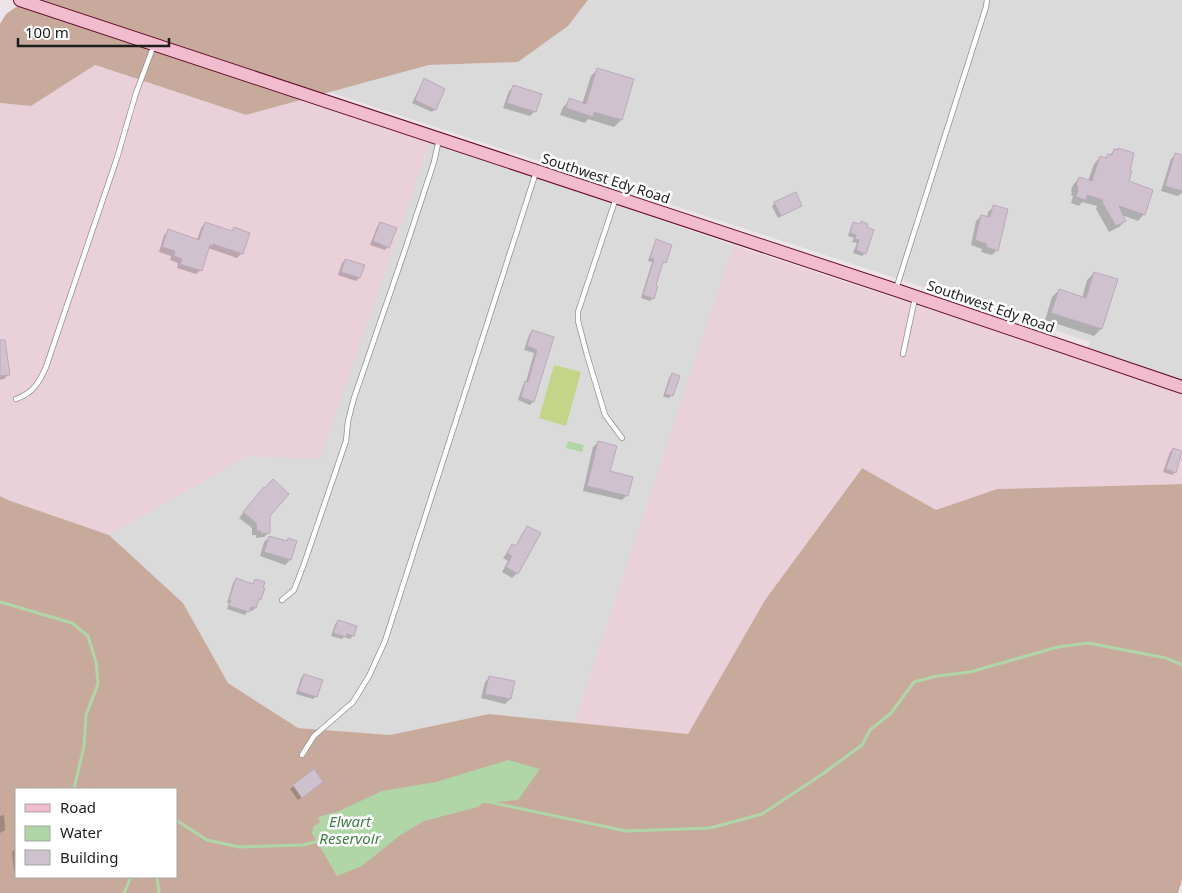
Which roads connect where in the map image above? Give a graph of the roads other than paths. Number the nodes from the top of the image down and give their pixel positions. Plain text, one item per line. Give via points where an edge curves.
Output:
1 (20, 0) edge
2 (987, 0) edge
3 (154, 44) junction
4 (440, 138) junction
5 (536, 170) junction
6 (616, 197) junction
7 (896, 290) junction
8 (916, 296) junction
9 (903, 354) dead end
10 (1182, 387) edge
11 (16, 399) dead end
12 (622, 438) dead end
13 (282, 600) dead end
14 (302, 755) dead end

1 - 3 street, Southwest Edy Road
2 - 7 lane
3 - 4 street, Southwest Edy Road
3 - 11 lane via 46,367 39,384
4 - 5 street, Southwest Edy Road
4 - 13 lane via 354,398 346,441 294,590
5 - 6 street, Southwest Edy Road
5 - 14 lane via 385,640 353,702 314,736
6 - 7 street, Southwest Edy Road
6 - 12 lane via 578,312 578,321 605,415
7 - 8 street, Southwest Edy Road
8 - 9 lane
8 - 10 street, Southwest Edy Road

